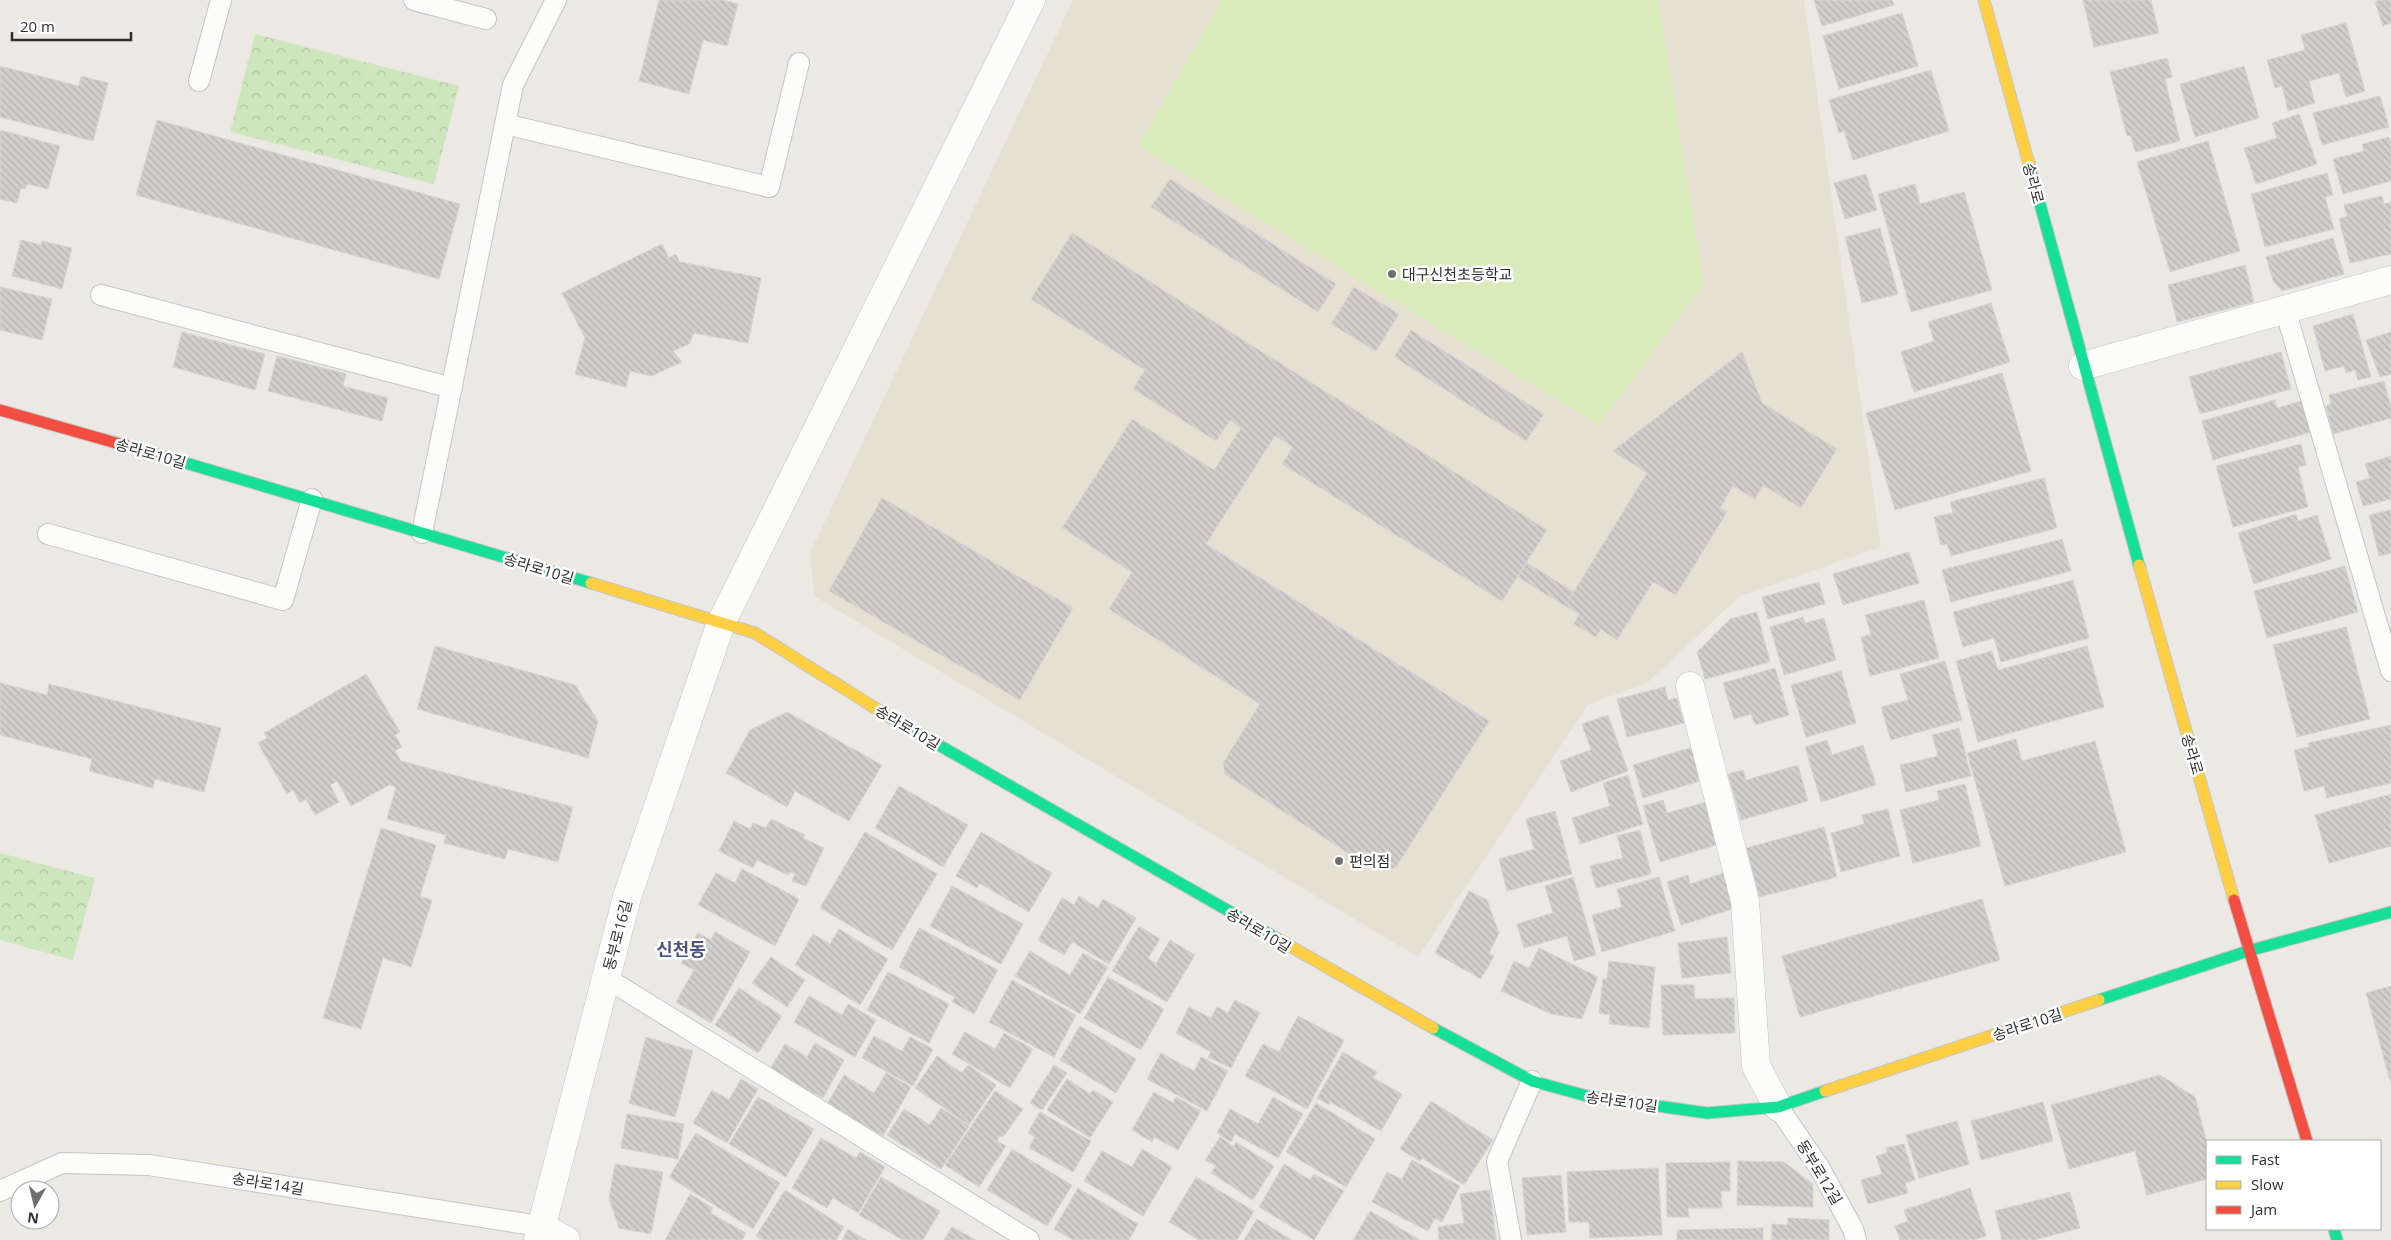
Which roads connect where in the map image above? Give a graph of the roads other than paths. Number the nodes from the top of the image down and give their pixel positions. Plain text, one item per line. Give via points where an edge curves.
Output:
1 (221, 0) edge
2 (414, 0) edge
3 (556, 0) edge
4 (1032, 0) edge
5 (1984, 0) edge
6 (486, 19) dead end
7 (799, 63) dead end
8 (199, 81) dead end
9 (505, 124) junction
10 (2391, 280) edge
11 (101, 295) dead end
12 (2285, 310) junction
13 (2083, 366) junction
14 (452, 388) junction
15 (0, 410) edge
16 (312, 499) junction
17 (48, 534) dead end
18 (422, 534) junction
19 (722, 623) junction
20 (2391, 671) edge
21 (1690, 686) dead end
22 (2391, 912) edge
23 (2248, 951) junction
24 (606, 978) junction
25 (1532, 1081) junction
26 (1778, 1107) junction
27 (2307, 1140) edge
28 (0, 1191) edge
29 (539, 1233) edge
30 (566, 1240) edge
31 (1029, 1240) edge
32 (1511, 1240) edge
33 (1856, 1240) edge

1 - 8 lane
2 - 6 lane
3 - 9 lane via 513,85
4 - 19 street, 동부로16길
5 - 13 street, 송라로
7 - 9 lane via 769,187
9 - 14 lane
10 - 12 street
11 - 14 lane
12 - 13 street
12 - 20 lane
13 - 23 street, 송라로
14 - 18 lane
15 - 16 street, 송라로10길
16 - 17 lane via 283,600
16 - 18 street, 송라로10길
18 - 19 street, 송라로10길
19 - 24 street, 동부로16길 via 627,897
19 - 25 street, 송라로10길 via 755,633 918,734 1304,956
21 - 26 street via 1745,901 1756,1066
22 - 23 street, 송라로10길
23 - 26 street, 송라로10길
23 - 27 street, 송라로
24 - 29 street, 동부로16길
24 - 31 lane
25 - 26 street, 송라로10길 via 1587,1096 1707,1113
25 - 32 lane via 1497,1161
26 - 33 lane, 동부로12길 via 1819,1167
28 - 29 lane, 송라로14길 via 62,1163 149,1165
29 - 30 street

